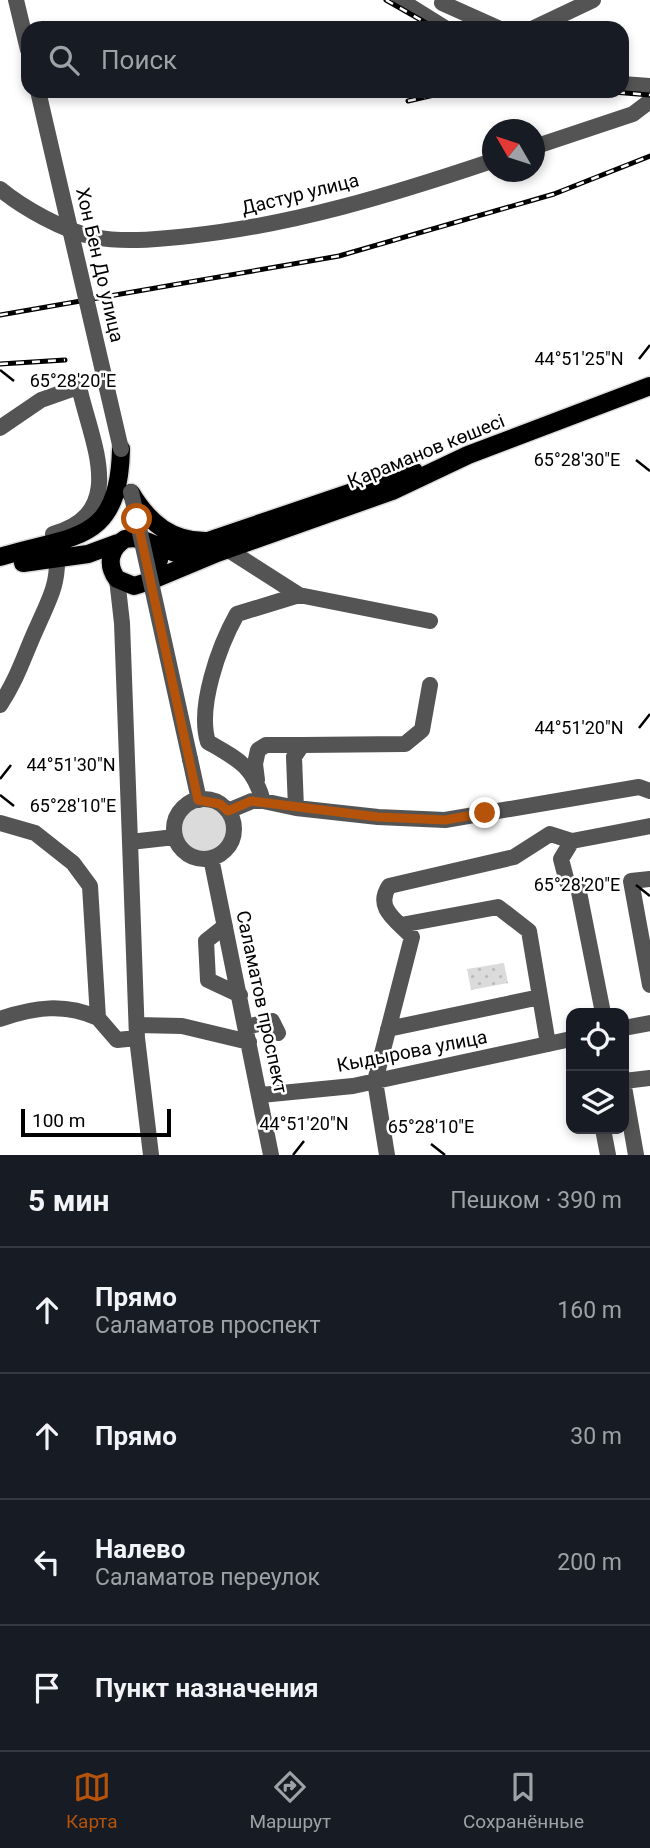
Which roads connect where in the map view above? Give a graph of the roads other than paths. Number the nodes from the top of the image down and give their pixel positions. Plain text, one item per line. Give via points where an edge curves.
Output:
1 (16, 0) edge
2 (400, 0) edge
3 (593, 0) edge
4 (442, 4) dead end
5 (21, 21) edge
6 (433, 21) edge
7 (482, 21) edge
8 (549, 21) edge
9 (629, 84) edge
10 (650, 86) edge
11 (40, 98) edge
12 (650, 101) edge
13 (545, 143) edge
14 (482, 164) edge
15 (0, 188) edge
16 (650, 386) edge
17 (0, 428) edge
18 (121, 449) junction
19 (468, 455) junction
20 (131, 492) junction
21 (118, 543) junction
22 (154, 546) junction
23 (0, 549) edge
24 (222, 551) junction
25 (0, 557) edge
26 (63, 557) junction
27 (0, 569) edge
28 (115, 576) junction
29 (146, 583) junction
30 (299, 595) junction
31 (430, 621) dead end
32 (122, 623) junction
33 (430, 685) dead end
34 (0, 705) edge
35 (302, 745) junction
36 (257, 780) junction
37 (650, 791) edge
38 (198, 800) junction
39 (264, 802) junction
40 (296, 808) junction
41 (228, 811) junction
42 (0, 823) edge
43 (650, 826) edge
44 (176, 837) junction
45 (572, 841) junction
46 (130, 842) junction
47 (211, 858) junction
48 (650, 879) edge
49 (401, 925) junction
50 (225, 926) junction
51 (650, 985) edge
52 (240, 995) junction
53 (540, 997) junction
54 (602, 1008) edge
55 (98, 1018) junction
56 (0, 1019) edge
57 (650, 1023) edge
58 (629, 1027) edge
59 (388, 1029) junction
60 (137, 1032) junction
61 (278, 1033) dead end
62 (248, 1034) junction
63 (566, 1040) edge
64 (548, 1044) junction
65 (650, 1078) edge
66 (629, 1081) edge
67 (375, 1082) junction
68 (261, 1095) junction
69 (629, 1115) edge
70 (604, 1134) edge
71 (151, 1155) edge
72 (271, 1155) edge
73 (387, 1155) edge
74 (608, 1155) edge
75 (636, 1155) edge

1 - 5 street
2 - 6 street
3 - 8 street
4 - 7 street
9 - 10 street
11 - 18 street, Хон Бен До улица, bridge
12 - 13 street via 633,114
14 - 15 street, Дастур улица via 254,229 133,240 92,237 33,212
16 - 19 main road, Қараманов көшесі
17 - 23 street via 41,400 75,388 80,391 101,481 90,514 71,529
18 - 20 street, Хон Бен До улица
18 - 25 main road via 118,488 97,524 68,541
19 - 20 main road via 208,541 178,538 152,521
19 - 24 main road, Қараманов көшесі via 393,491
20 - 38 street, bridge
21 - 22 main road via 133,537
21 - 26 main road
21 - 28 main road via 110,563
22 - 24 main road via 174,555
22 - 29 main road via 159,560
24 - 29 main road
24 - 30 street
26 - 27 main road
26 - 28 main road via 87,561
26 - 34 street via 56,588 20,675
28 - 29 main road via 124,584
28 - 32 street
29 - 32 street via 126,607
30 - 31 street
30 - 36 street via 237,614 225,636 207,698 204,729 208,742 246,765
32 - 46 street
33 - 35 street via 422,730 405,744
35 - 36 street via 266,745 258,750
35 - 40 street via 294,757
36 - 39 street
37 - 40 street via 639,787 445,820
38 - 41 street via 220,804
38 - 44 street via 179,814
39 - 40 street
39 - 41 street via 251,801
41 - 47 street via 233,822 230,845
42 - 55 street via 35,833 73,863 90,886
43 - 45 street
44 - 46 street
44 - 47 street via 189,855
45 - 49 street via 550,834 514,857 389,886 383,905
45 - 54 street via 561,859 567,883 578,887
46 - 60 street
47 - 50 street, Саламатов проспект
48 - 51 street via 631,881
49 - 53 street via 498,908 529,931
49 - 59 street via 412,937
50 - 52 street, Саламатов проспект
50 - 52 street via 206,942 208,980
52 - 62 street, Саламатов проспект
53 - 59 street
53 - 64 street
55 - 56 street via 77,1009 48,1008
55 - 60 street via 117,1040
57 - 58 street
59 - 67 street
60 - 62 street via 182,1026
60 - 71 street
61 - 62 street via 272,1021
62 - 68 street, Саламатов проспект
63 - 64 street, Кыдырова улица
64 - 67 street, Кыдырова улица
65 - 66 street
67 - 68 street, Кыдырова улица
67 - 73 street
68 - 72 street, Саламатов проспект
69 - 75 street
70 - 74 street

